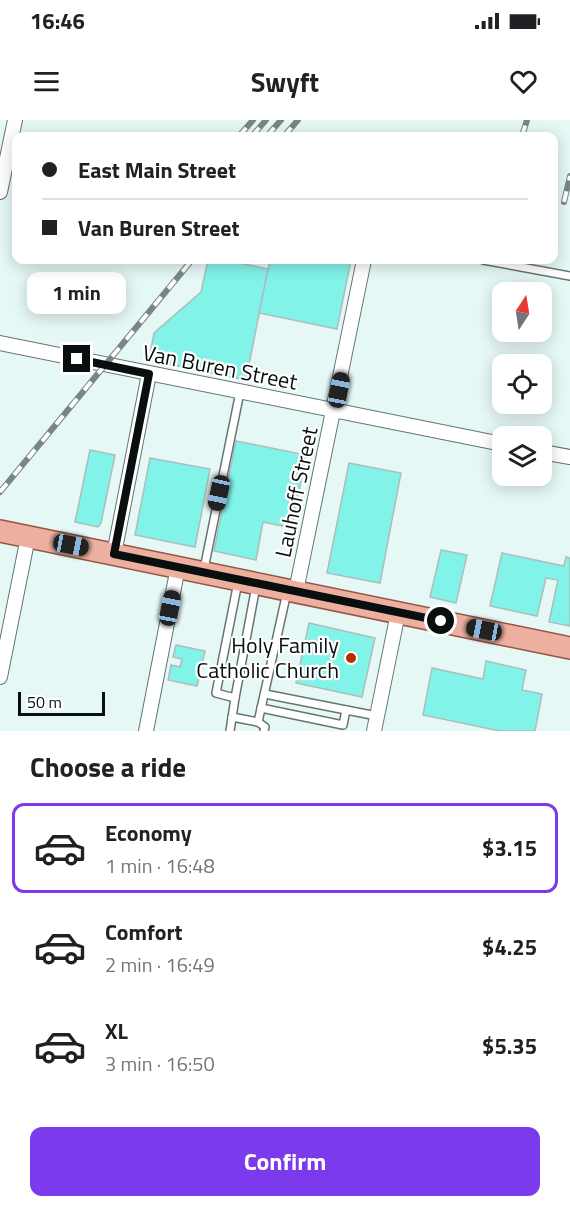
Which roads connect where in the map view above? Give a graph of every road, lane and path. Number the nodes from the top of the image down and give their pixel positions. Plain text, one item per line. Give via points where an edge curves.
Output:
1 (12, 138) edge
2 (8, 161) edge
3 (0, 192) edge
4 (363, 264) edge
5 (505, 264) edge
6 (570, 276) edge
7 (0, 343) edge
8 (149, 374) junction
9 (240, 392) junction
10 (334, 411) junction
11 (492, 442) edge
12 (552, 454) edge
13 (570, 457) edge
14 (0, 531) edge
15 (28, 537) junction
16 (114, 554) junction
17 (178, 567) junction
18 (203, 572) junction
19 (248, 581) junction
20 (292, 591) junction
21 (398, 613) junction
22 (570, 648) edge
23 (0, 677) edge
24 (265, 694) junction
25 (235, 698) junction
26 (261, 708) junction
27 (346, 710) junction
28 (377, 716) junction
29 (232, 717) junction
30 (258, 722) junction
31 (146, 731) edge
32 (230, 731) edge
33 (264, 731) edge
34 (374, 731) edge

1 - 2 street
2 - 3 street
4 - 10 street, Lauhoff Street
5 - 6 lane
7 - 8 street, Van Buren Street
8 - 9 street, Van Buren Street
8 - 16 street
9 - 10 street, Van Buren Street
9 - 18 lane
10 - 11 street, Van Buren Street
10 - 20 street, Lauhoff Street
12 - 13 street
14 - 15 main road
15 - 16 main road
15 - 23 street
16 - 17 main road
17 - 18 main road
17 - 31 street
18 - 19 main road
19 - 20 main road
19 - 25 lane
19 - 25 lane via 216,693
20 - 21 main road
20 - 24 lane
21 - 22 main road
21 - 28 street
24 - 26 lane
24 - 27 lane
25 - 29 lane
26 - 27 lane via 343,725
26 - 30 lane
27 - 28 lane
28 - 34 street
29 - 30 lane
29 - 32 lane
30 - 33 lane via 265,727

